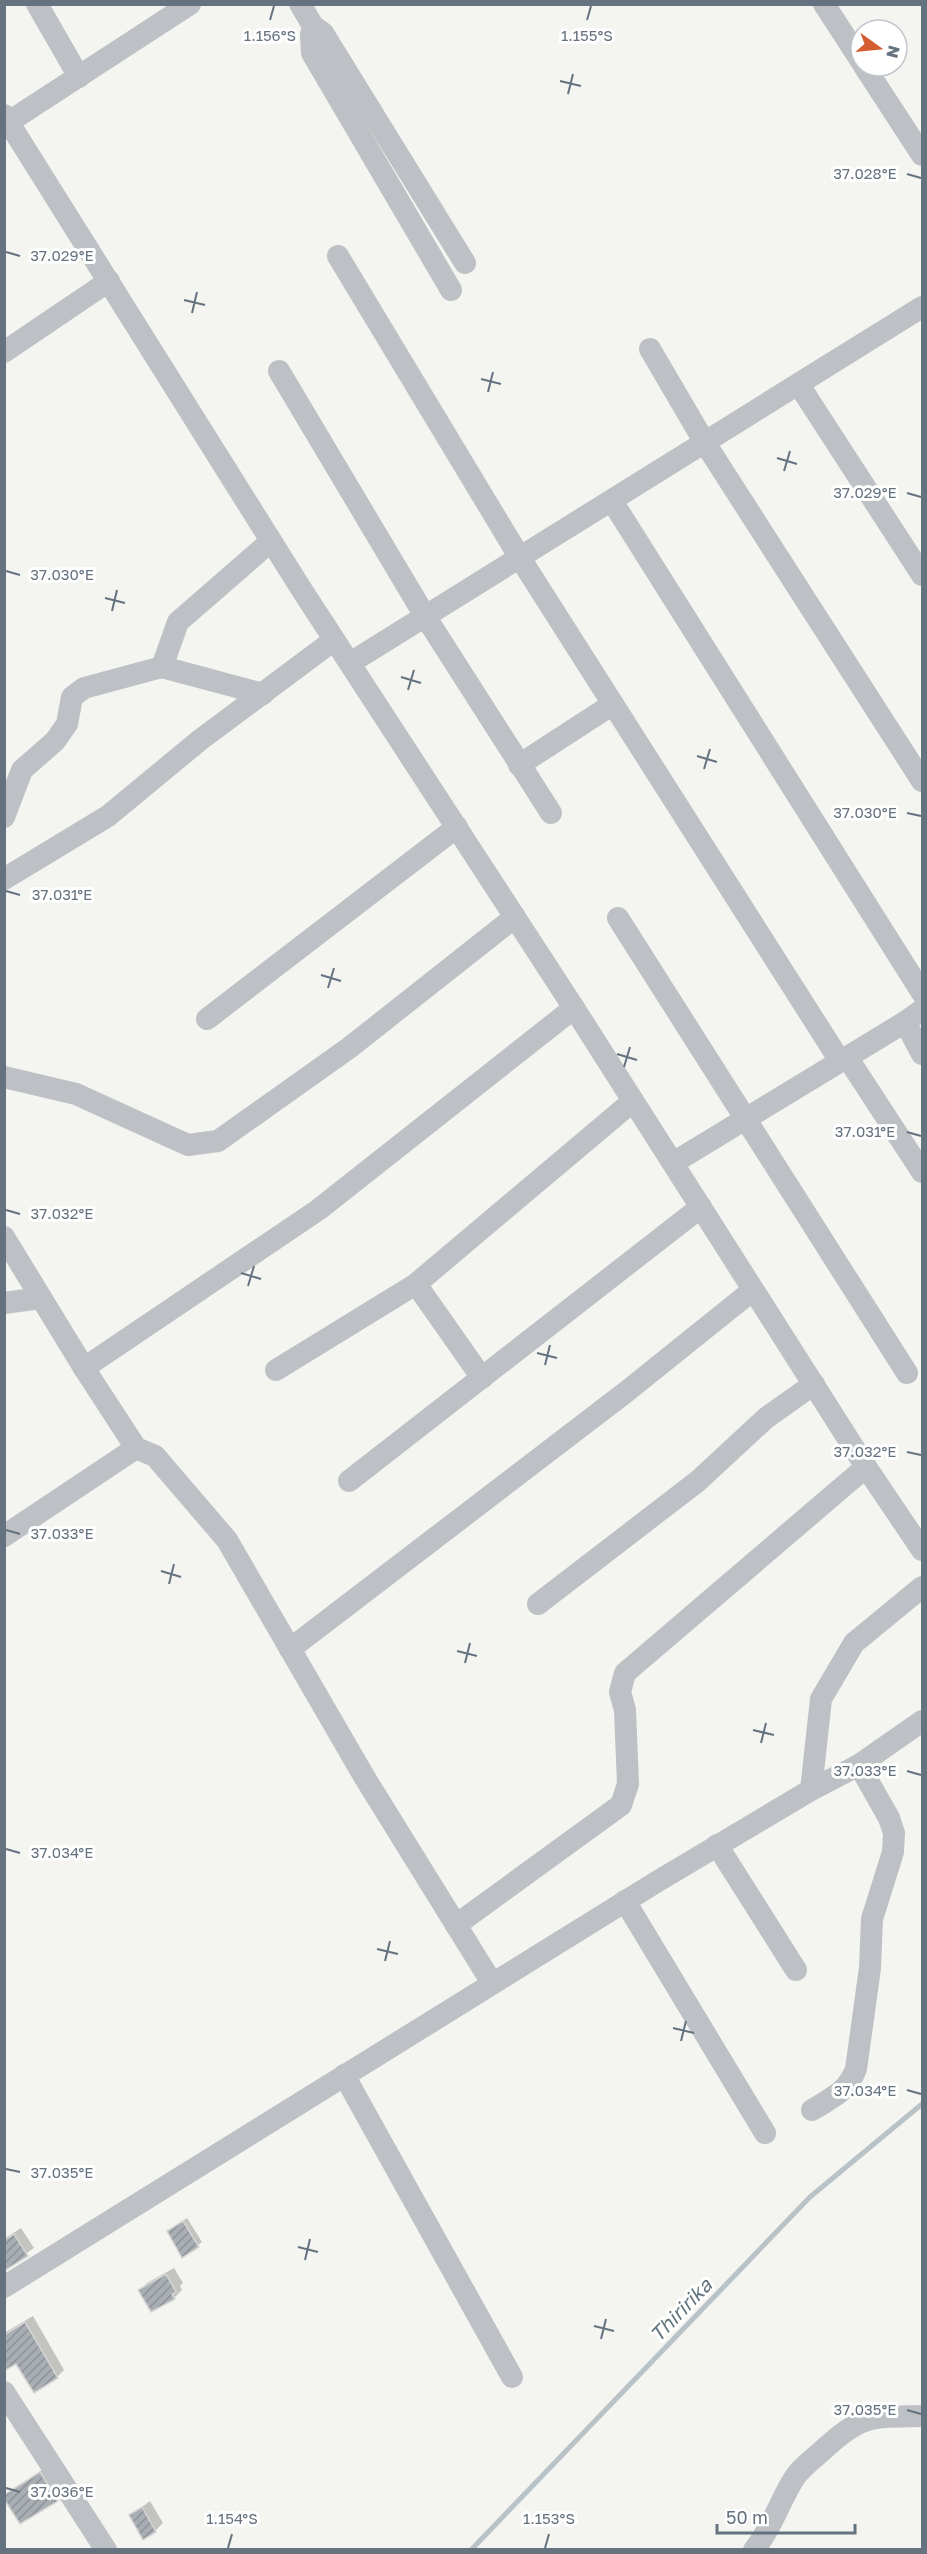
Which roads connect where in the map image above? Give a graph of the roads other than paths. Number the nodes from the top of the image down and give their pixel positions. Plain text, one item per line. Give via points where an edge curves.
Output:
1 (37, 4) edge
2 (300, 4) edge
3 (824, 4) edge
4 (180, 7) edge
5 (313, 26) junction
6 (849, 43) edge
7 (79, 77) junction
8 (872, 78) edge
9 (6, 121) edge
10 (922, 155) edge
11 (338, 256) dead end
12 (465, 263) dead end
13 (109, 281) junction
14 (451, 290) dead end
15 (922, 307) edge
16 (650, 349) dead end
17 (4, 352) edge
18 (279, 371) dead end
19 (799, 385) junction
20 (705, 443) junction
21 (612, 501) junction
22 (272, 542) junction
23 (520, 558) junction
24 (922, 575) edge
25 (425, 616) junction
26 (334, 640) junction
27 (350, 663) junction
28 (162, 667) junction
29 (263, 694) junction
30 (613, 704) junction
31 (519, 765) junction
32 (922, 781) edge
33 (551, 813) dead end
34 (4, 817) edge
35 (457, 827) junction
36 (4, 879) edge
37 (515, 917) junction
38 (618, 918) dead end
39 (922, 993) edge
40 (574, 1008) junction
41 (914, 1016) edge
42 (207, 1019) dead end
43 (922, 1054) edge
44 (844, 1059) junction
45 (4, 1077) edge
46 (633, 1101) junction
47 (747, 1118) junction
48 (673, 1163) junction
49 (922, 1172) edge
50 (701, 1207) junction
51 (4, 1237) edge
52 (416, 1284) junction
53 (753, 1290) junction
54 (41, 1298) junction
55 (4, 1303) edge
56 (84, 1368) junction
57 (276, 1370) dead end
58 (907, 1373) dead end
59 (482, 1378) junction
60 (814, 1384) junction
61 (136, 1448) junction
62 (866, 1467) junction
63 (349, 1481) dead end
64 (4, 1536) edge
65 (922, 1550) edge
66 (922, 1587) edge
67 (538, 1604) dead end
68 (290, 1649) junction
69 (922, 1721) edge
70 (859, 1765) junction
71 (811, 1790) junction
72 (717, 1845) junction
73 (625, 1901) junction
74 (456, 1924) junction
75 (796, 1970) dead end
76 (492, 1983) junction
77 (344, 2075) junction
78 (812, 2110) dead end
79 (765, 2133) dead end
80 (4, 2287) edge
81 (512, 2377) dead end
82 (4, 2392) edge
83 (922, 2416) edge
84 (106, 2550) edge
85 (754, 2550) edge

1 - 7 street
2 - 5 street
3 - 6 street
4 - 7 street
5 - 12 street via 323,33
5 - 14 street via 312,53
7 - 9 street
8 - 10 street
9 - 13 street
11 - 23 street
13 - 17 street
13 - 22 street
15 - 19 street
16 - 20 street
18 - 25 street
19 - 20 street
19 - 24 street
20 - 21 street
20 - 32 street
21 - 23 street
21 - 39 street
22 - 26 street
22 - 28 street via 178,622
23 - 25 street
23 - 30 street
25 - 27 street
25 - 31 street
26 - 27 street
26 - 29 street
27 - 35 street
28 - 29 street
28 - 34 street via 84,688 72,697 67,724 55,741 22,770
29 - 36 street via 108,816
30 - 31 street
30 - 44 street
31 - 33 street
35 - 37 street
35 - 42 street
37 - 40 street
37 - 45 street via 349,1048 218,1141 188,1145 76,1094
38 - 47 street
40 - 46 street
40 - 56 street via 318,1209
41 - 43 street
41 - 44 street
44 - 47 street
44 - 49 street
46 - 48 street
46 - 52 street
47 - 48 street
47 - 58 street
48 - 50 street
50 - 53 street
50 - 59 street
51 - 54 street
52 - 57 street
52 - 59 street
53 - 60 street
53 - 68 street
54 - 55 street
54 - 56 street
56 - 61 street
59 - 63 street
60 - 62 street
60 - 67 street via 766,1418 698,1481
61 - 64 street
61 - 68 street via 155,1456 227,1540
62 - 65 street
62 - 74 street via 625,1673 620,1692 625,1710 628,1784 621,1805
66 - 71 street via 854,1643 821,1699
68 - 74 street
69 - 70 street
70 - 71 street
70 - 78 street via 889,1818 894,1833 893,1852 872,1919 870,1968 856,2069 842,2092
71 - 72 street
72 - 73 street
72 - 75 street
73 - 76 street
73 - 79 street
74 - 76 street
76 - 77 street
77 - 80 street
77 - 81 street
82 - 84 street
83 - 85 street via 879,2417 845,2430 797,2474

